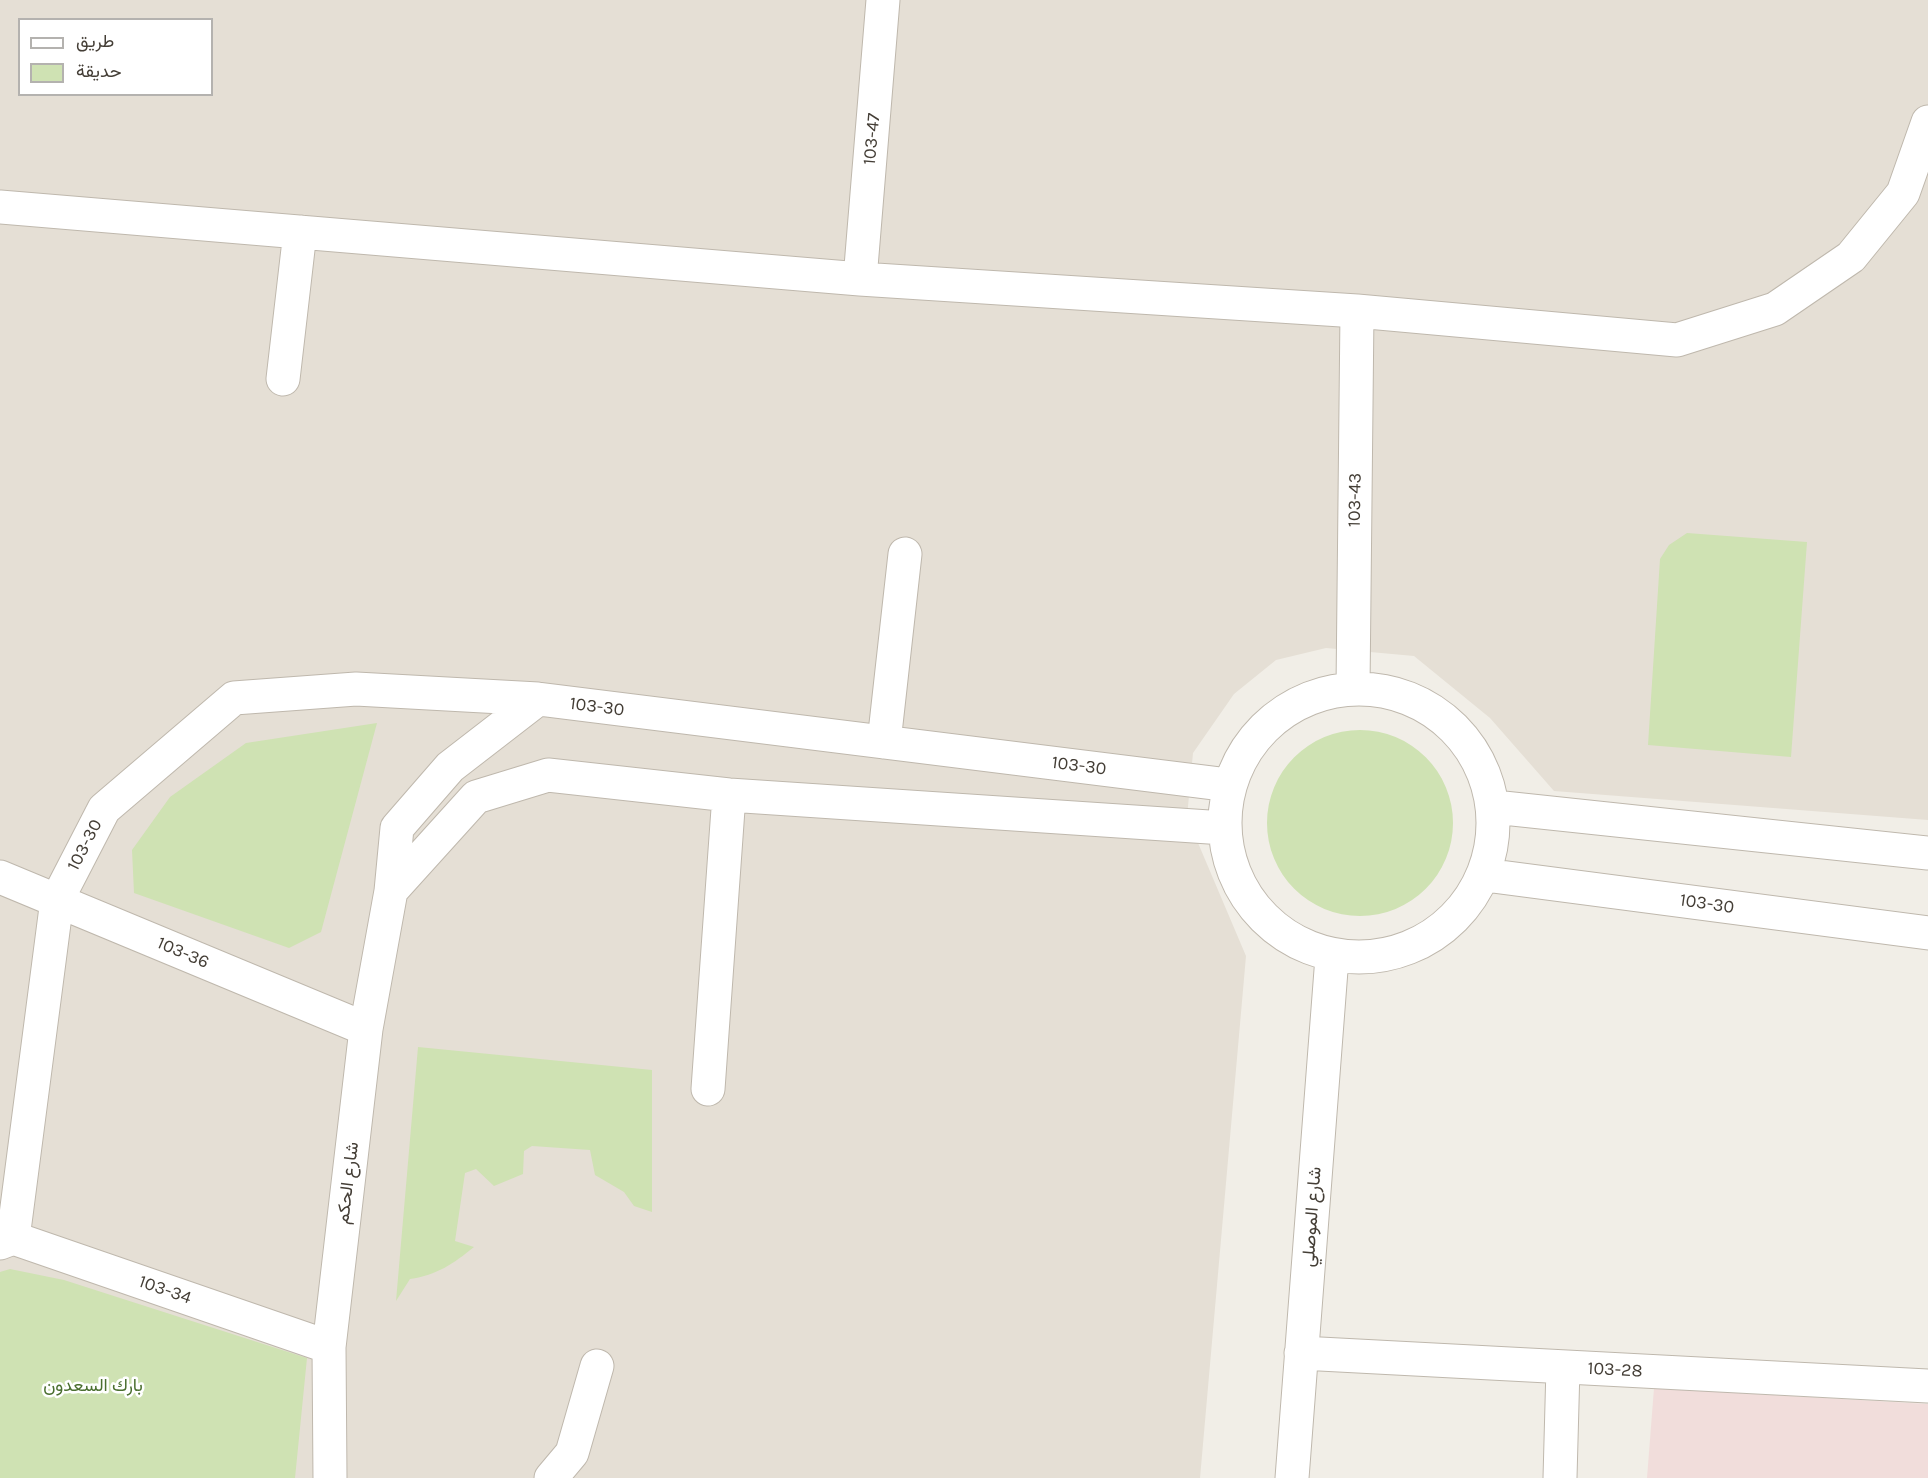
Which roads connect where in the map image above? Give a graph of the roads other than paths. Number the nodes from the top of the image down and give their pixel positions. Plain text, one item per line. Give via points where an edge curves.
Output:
1 (883, 0) edge
2 (1928, 122) edge
3 (0, 207) edge
4 (300, 232) junction
5 (860, 279) junction
6 (1357, 311) junction
7 (283, 379) dead end
8 (905, 554) dead end
9 (1353, 688) junction
10 (538, 699) junction
11 (884, 742) junction
12 (1229, 785) junction
13 (729, 795) junction
14 (1494, 807) junction
15 (1224, 828) junction
16 (1928, 853) edge
17 (1485, 874) junction
18 (0, 877) edge
19 (390, 891) junction
20 (57, 900) junction
21 (1928, 933) edge
22 (1332, 957) junction
23 (366, 1029) junction
24 (708, 1089) dead end
25 (6, 1240) edge
26 (329, 1347) junction
27 (1301, 1353) junction
28 (597, 1366) dead end
29 (1563, 1367) junction
30 (1928, 1386) edge
31 (330, 1478) edge
32 (551, 1478) edge
33 (1292, 1478) edge
34 (1560, 1478) edge

1 - 5 street, 103-47
2 - 6 street via 1903,193 1851,257 1775,309 1677,340
3 - 4 street
4 - 5 street
4 - 7 street
5 - 6 street
6 - 9 street, 103-43
8 - 11 street
9 - 12 street via 1311,696 1276,717 1247,747
9 - 14 street via 1393,692 1430,707 1461,733 1483,768
10 - 11 street, 103-30
10 - 19 street, شارع الحكم via 450,767 397,828
10 - 20 street, 103-30 via 356,689 234,698 104,809
11 - 12 street, 103-30
12 - 15 street
13 - 15 street
13 - 19 street via 548,775 476,797
13 - 24 street
14 - 16 street
14 - 17 street
15 - 22 street via 1232,872 1255,911 1290,940
17 - 21 street, 103-30
17 - 22 street via 1449,925 1431,935 1394,955
18 - 20 street, 103-36
19 - 23 street, شارع الحكم
20 - 23 street, 103-36
20 - 25 street, 103-30
22 - 27 street, شارع الموصلي
23 - 26 street, شارع الحكم
25 - 26 street, 103-34
26 - 31 street, شارع الحكم
27 - 29 street, 103-28
27 - 33 street, شارع الموصلي
28 - 32 street via 572,1453
29 - 30 street, 103-28
29 - 34 street

